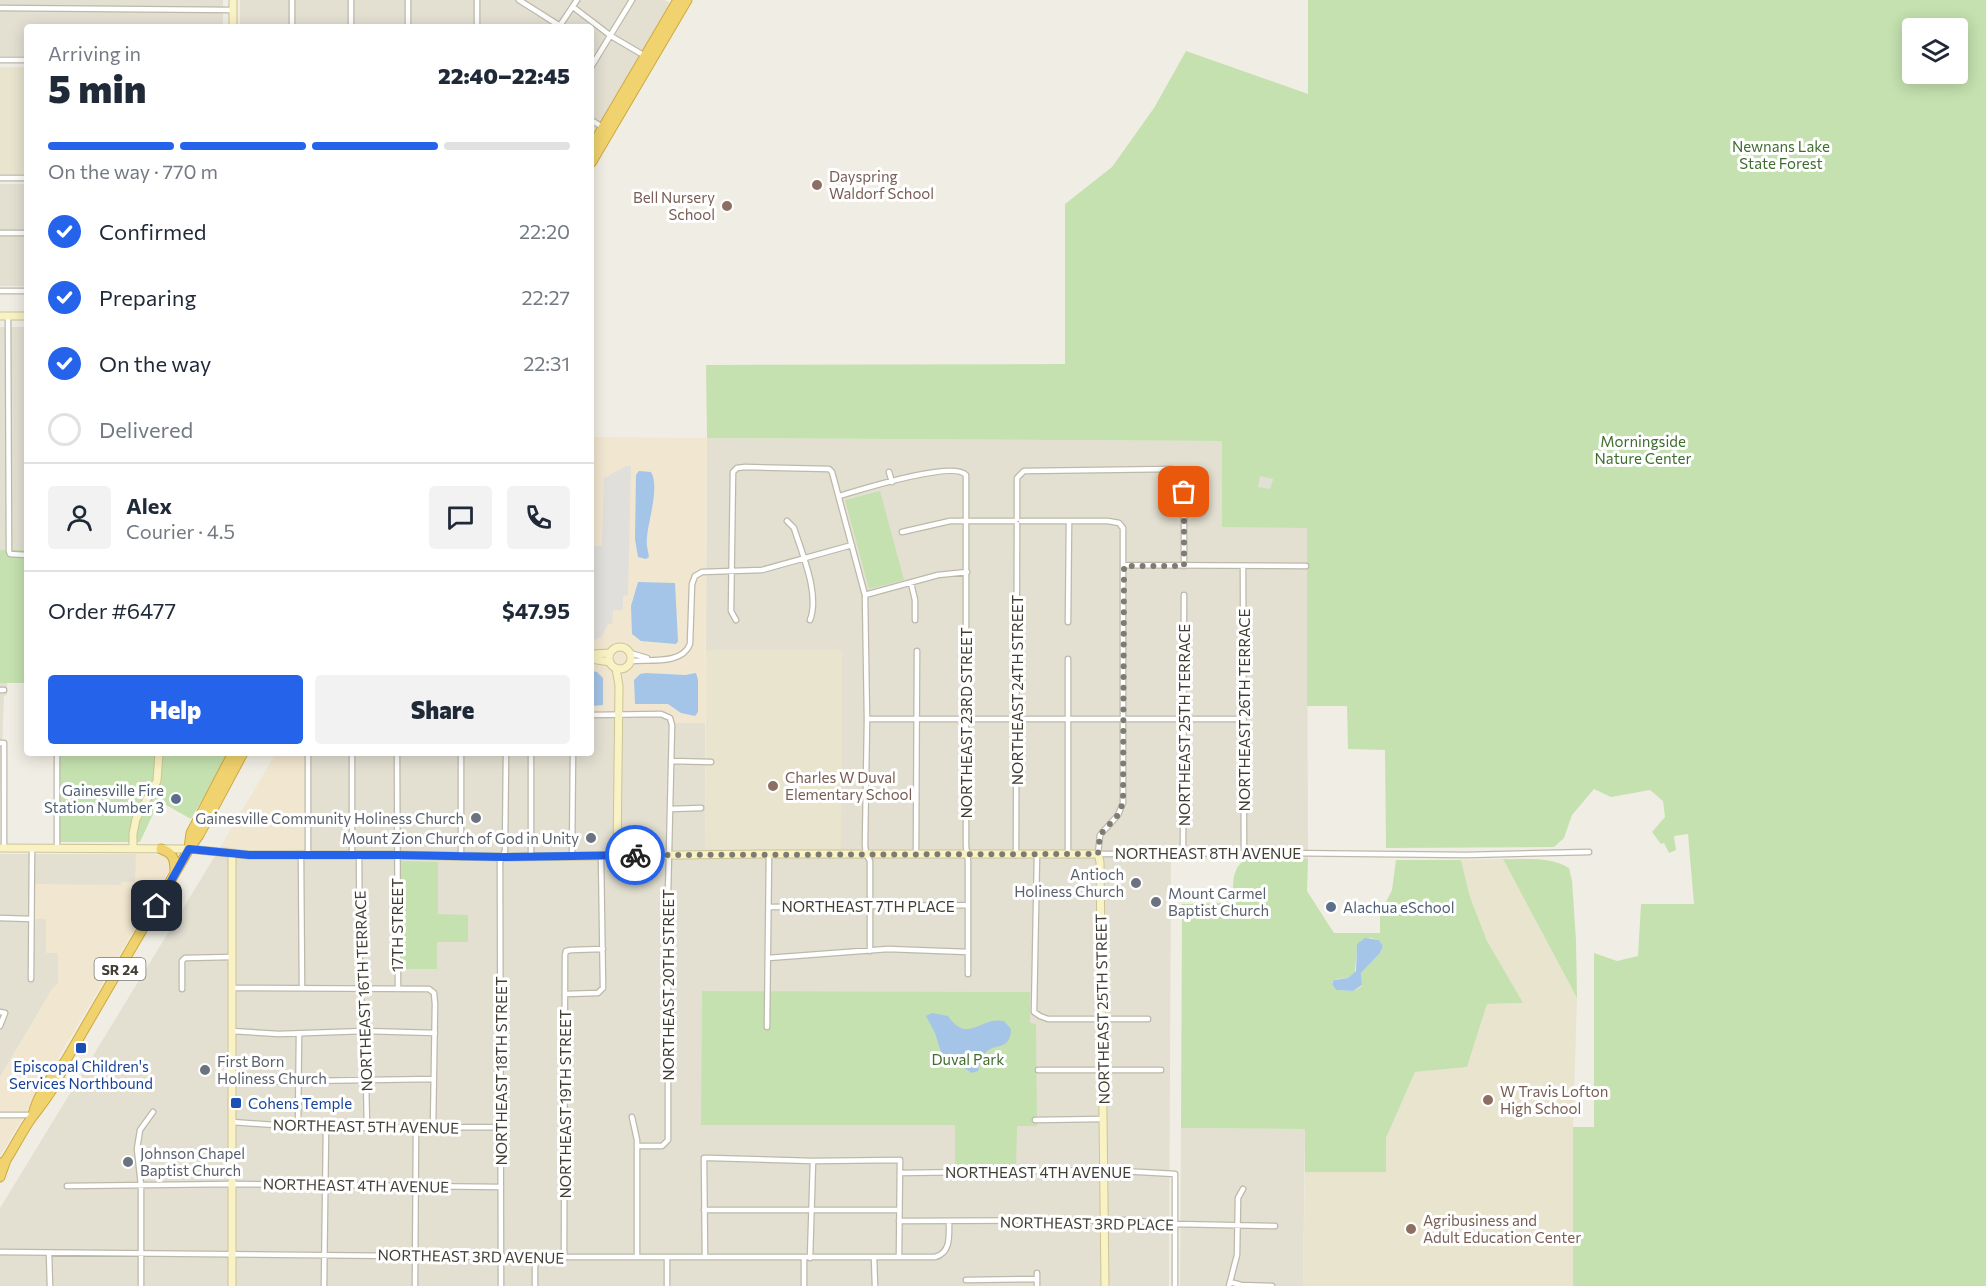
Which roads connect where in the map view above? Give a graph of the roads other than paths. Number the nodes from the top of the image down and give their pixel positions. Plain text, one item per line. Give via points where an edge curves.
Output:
1 (233, 0) edge
2 (292, 0) edge
3 (351, 0) edge
4 (408, 0) edge
5 (477, 0) edge
6 (519, 0) edge
7 (577, 0) edge
8 (632, 0) edge
9 (678, 0) edge
10 (687, 0) edge
11 (0, 8) edge
12 (573, 8) junction
13 (232, 9) junction
14 (233, 24) edge
15 (292, 24) edge
16 (351, 24) edge
17 (408, 24) edge
18 (477, 24) edge
19 (555, 24) edge
20 (562, 24) edge
21 (611, 36) junction
22 (649, 58) junction
23 (0, 60) edge
24 (24, 60) edge
25 (594, 62) edge
26 (594, 122) edge
27 (607, 130) junction
28 (594, 145) edge
29 (594, 157) edge
30 (0, 178) edge
31 (24, 178) edge
32 (0, 233) edge
33 (24, 233) edge
34 (0, 291) edge
35 (24, 291) edge
36 (4, 316) edge
37 (24, 316) edge
38 (890, 472) dead end
39 (892, 482) junction
40 (838, 496) junction
41 (967, 516) junction
42 (787, 521) dead end
43 (978, 521) junction
44 (1017, 521) junction
45 (1069, 522) junction
46 (967, 523) junction
47 (902, 532) dead end
48 (852, 545) junction
49 (24, 555) edge
50 (803, 558) junction
51 (1124, 566) junction
52 (1184, 566) junction
53 (1243, 566) junction
54 (1306, 566) dead end
55 (731, 572) junction
56 (967, 572) junction
57 (911, 583) junction
58 (865, 595) junction
59 (1184, 595) dead end
60 (736, 620) dead end
61 (810, 620) dead end
62 (915, 620) dead end
63 (1068, 622) dead end
64 (917, 651) dead end
65 (610, 653) junction
66 (594, 654) edge
67 (630, 657) junction
68 (1068, 658) dead end
69 (594, 659) edge
70 (610, 662) junction
71 (620, 668) junction
72 (594, 715) edge
73 (619, 715) junction
74 (917, 718) junction
75 (966, 718) junction
76 (1017, 718) junction
77 (1067, 718) junction
78 (1124, 718) junction
79 (867, 719) junction
80 (1184, 719) junction
81 (1243, 719) junction
82 (2, 743) edge
83 (57, 756) edge
84 (159, 756) edge
85 (231, 756) edge
86 (241, 756) edge
87 (308, 756) edge
88 (352, 756) edge
89 (397, 756) edge
90 (461, 756) edge
91 (506, 756) edge
92 (531, 756) edge
93 (573, 756) edge
94 (671, 761) junction
95 (711, 762) dead end
96 (2, 797) edge
97 (670, 808) junction
98 (701, 808) dead end
99 (2, 848) edge
100 (32, 848) junction
101 (57, 848) junction
102 (133, 849) junction
103 (161, 849) junction
104 (189, 849) junction
105 (1589, 852) dead end
106 (232, 854) junction
107 (769, 854) junction
108 (866, 854) junction
109 (916, 854) junction
110 (1098, 854) junction
111 (1183, 854) junction
112 (1244, 854) junction
113 (304, 855) junction
114 (356, 855) junction
115 (397, 855) junction
116 (617, 855) junction
117 (669, 855) junction
118 (967, 855) junction
119 (1016, 855) junction
120 (1037, 855) junction
121 (1068, 855) junction
122 (572, 856) junction
123 (601, 856) junction
124 (461, 857) junction
125 (503, 857) junction
126 (531, 857) junction
127 (175, 875) junction
128 (869, 905) junction
129 (968, 905) junction
130 (769, 907) junction
131 (0, 918) edge
132 (31, 919) junction
133 (603, 949) junction
134 (870, 951) junction
135 (968, 952) junction
136 (232, 957) junction
137 (768, 958) junction
138 (968, 974) dead end
139 (31, 979) dead end
140 (232, 988) junction
141 (302, 988) junction
142 (360, 988) junction
143 (398, 988) junction
144 (182, 989) dead end
145 (565, 994) junction
146 (2, 1012) edge
147 (1102, 1018) junction
148 (1148, 1019) dead end
149 (0, 1026) edge
150 (767, 1028) dead end
151 (232, 1031) junction
152 (365, 1031) junction
153 (435, 1033) junction
154 (299, 1034) junction
155 (1103, 1068) junction
156 (1038, 1070) dead end
157 (1161, 1070) dead end
158 (434, 1079) junction
159 (366, 1081) junction
160 (232, 1082) junction
161 (299, 1082) junction
162 (153, 1112) dead end
163 (0, 1115) edge
164 (33, 1115) junction
165 (632, 1117) dead end
166 (1103, 1119) junction
167 (1035, 1120) dead end
168 (232, 1122) junction
169 (298, 1126) junction
170 (500, 1127) junction
171 (326, 1128) junction
172 (367, 1128) junction
173 (416, 1128) junction
174 (433, 1128) junction
175 (638, 1146) junction
176 (813, 1161) junction
177 (3, 1163) edge
178 (1104, 1170) junction
179 (900, 1173) junction
180 (0, 1177) edge
181 (232, 1184) junction
182 (141, 1185) junction
183 (325, 1185) junction
184 (67, 1186) dead end
185 (415, 1187) junction
186 (501, 1187) junction
187 (1243, 1189) dead end
188 (704, 1210) junction
189 (899, 1210) junction
190 (812, 1211) junction
191 (899, 1221) junction
192 (1105, 1221) junction
193 (949, 1222) junction
194 (1175, 1224) junction
195 (1238, 1225) junction
196 (1275, 1226) dead end
197 (0, 1252) edge
198 (49, 1253) junction
199 (141, 1253) junction
200 (232, 1254) junction
201 (324, 1254) junction
202 (415, 1255) junction
203 (637, 1256) junction
204 (501, 1257) junction
205 (535, 1257) junction
206 (564, 1257) junction
207 (667, 1257) junction
208 (705, 1257) junction
209 (874, 1257) junction
210 (899, 1257) junction
211 (807, 1258) junction
212 (1037, 1273) dead end
213 (966, 1280) dead end
214 (1037, 1280) junction
215 (1230, 1284) edge
216 (50, 1286) edge
217 (141, 1286) edge
218 (232, 1286) edge
219 (324, 1286) edge
220 (415, 1286) edge
221 (501, 1286) edge
222 (535, 1286) edge
223 (667, 1286) edge
224 (804, 1286) edge
225 (874, 1286) edge
226 (1037, 1286) edge
227 (1105, 1286) edge
228 (1175, 1286) edge
229 (1272, 1286) edge

1 - 13 street
2 - 15 street
3 - 16 street
4 - 17 street
5 - 18 street
6 - 19 street
7 - 12 street
8 - 21 street
9 - 22 highway
10 - 22 highway
11 - 13 street
12 - 20 street
12 - 21 street
13 - 14 street
21 - 22 street
21 - 25 street
22 - 27 highway
23 - 24 street
26 - 27 street
27 - 28 highway
27 - 29 highway
30 - 31 street
32 - 33 street
34 - 35 street
36 - 37 street
36 - 49 street via 10,554
38 - 39 street
39 - 40 street
39 - 41 street, NORTHEAST 23RD STREET via 932,472 964,472
40 - 48 street
40 - 55 street via 829,469 737,468 733,472
41 - 43 street
41 - 46 street, NORTHEAST 23RD STREET
42 - 50 street via 794,528
43 - 44 street
43 - 46 street
44 - 45 street
44 - 52 street, NORTHEAST 24TH STREET via 1017,478 1024,471 1173,469 1184,476
44 - 76 street, NORTHEAST 24TH STREET
45 - 51 street, NORTHEAST 25TH STREET via 1108,521 1120,525
45 - 63 street
46 - 47 street via 941,522
46 - 56 street, NORTHEAST 23RD STREET
48 - 50 street
48 - 58 street
50 - 55 street via 762,570
50 - 61 street via 813,596
51 - 52 street
51 - 78 street, NORTHEAST 25TH STREET
52 - 53 street
53 - 54 street
53 - 81 street, NORTHEAST 26TH TERRACE
55 - 60 street via 731,610
55 - 67 street via 702,572 695,576 688,650 677,658
56 - 57 street via 951,572
56 - 75 street, NORTHEAST 23RD STREET
57 - 58 street
57 - 62 street
58 - 79 street
59 - 80 street, NORTHEAST 25TH TERRACE
64 - 74 street
65 - 66 street
65 - 67 street via 626,648
65 - 70 street
67 - 71 street
68 - 77 street
69 - 70 street
70 - 71 street
71 - 73 street
72 - 73 street
73 - 94 street, NORTHEAST 20TH STREET via 661,714 670,718
73 - 116 street
74 - 75 street
74 - 79 street
74 - 109 street
75 - 76 street
75 - 118 street, NORTHEAST 23RD STREET
76 - 77 street
76 - 119 street, NORTHEAST 24TH STREET
77 - 78 street
77 - 121 street
78 - 80 street
78 - 110 street, NORTHEAST 25TH STREET via 1123,803 1100,835
79 - 108 street
80 - 81 street
80 - 111 street, NORTHEAST 25TH TERRACE
81 - 112 street, NORTHEAST 26TH TERRACE
82 - 96 street
83 - 101 street
84 - 102 street via 157,781 136,819
85 - 104 highway, SR 24 via 191,832
86 - 104 highway, SR 24
87 - 113 street
88 - 114 street, NORTHEAST 16TH TERRACE
89 - 115 street, 17TH STREET
90 - 124 street
91 - 125 street, NORTHEAST 18TH STREET
92 - 126 street
93 - 122 street
94 - 95 street
94 - 97 street, NORTHEAST 20TH STREET
96 - 99 street
97 - 98 street
97 - 117 street, NORTHEAST 20TH STREET
99 - 100 street, NORTHEAST 8TH AVENUE
100 - 101 street, NORTHEAST 8TH AVENUE
100 - 132 street
101 - 102 street, NORTHEAST 8TH AVENUE
102 - 103 street, NORTHEAST 8TH AVENUE
103 - 104 street, NORTHEAST 8TH AVENUE
103 - 127 highway via 174,857
104 - 106 street, NORTHEAST 8TH AVENUE
104 - 127 highway, SR 24
105 - 112 street, NORTHEAST 8TH AVENUE
106 - 113 street, NORTHEAST 8TH AVENUE
106 - 136 street
107 - 108 street, NORTHEAST 8TH AVENUE
107 - 117 street, NORTHEAST 8TH AVENUE
107 - 130 street
108 - 109 street, NORTHEAST 8TH AVENUE
108 - 128 street via 870,861
109 - 118 street, NORTHEAST 8TH AVENUE
110 - 111 street, NORTHEAST 8TH AVENUE
110 - 121 street, NORTHEAST 8TH AVENUE
110 - 147 street, NORTHEAST 25TH STREET
111 - 112 street, NORTHEAST 8TH AVENUE
113 - 114 street, NORTHEAST 8TH AVENUE
113 - 141 street
114 - 115 street, NORTHEAST 8TH AVENUE
114 - 142 street, NORTHEAST 16TH TERRACE
115 - 124 street, NORTHEAST 8TH AVENUE
115 - 143 street, 17TH STREET
116 - 117 street, NORTHEAST 8TH AVENUE
116 - 123 street, NORTHEAST 8TH AVENUE
117 - 175 street, NORTHEAST 20TH STREET via 667,1144
118 - 119 street, NORTHEAST 8TH AVENUE
118 - 129 street, NORTHEAST 23RD STREET
119 - 120 street, NORTHEAST 8TH AVENUE
120 - 121 street, NORTHEAST 8TH AVENUE
120 - 147 street via 1034,1012 1048,1019
122 - 123 street, NORTHEAST 8TH AVENUE
122 - 126 street, NORTHEAST 8TH AVENUE
123 - 133 street
124 - 125 street, NORTHEAST 8TH AVENUE
125 - 126 street, NORTHEAST 8TH AVENUE
125 - 170 street, NORTHEAST 18TH STREET
127 - 164 highway, SR 24 via 35,1105
128 - 129 street, NORTHEAST 7TH PLACE
128 - 130 street, NORTHEAST 7TH PLACE
128 - 134 street
129 - 135 street, NORTHEAST 23RD STREET
130 - 137 street
131 - 132 street
132 - 139 street
133 - 145 street via 603,988 598,993
133 - 145 street, NORTHEAST 19TH STREET via 566,951
134 - 135 street
134 - 137 street
135 - 138 street, NORTHEAST 23RD STREET
136 - 140 street
136 - 144 street via 185,958
137 - 150 street
140 - 141 street
140 - 151 street
141 - 142 street
142 - 143 street
142 - 152 street, NORTHEAST 16TH TERRACE
143 - 153 street via 422,988 434,993
145 - 206 street, NORTHEAST 19TH STREET
146 - 149 street
147 - 148 street
147 - 155 street, NORTHEAST 25TH STREET
151 - 154 street
151 - 160 street
152 - 153 street
152 - 154 street
152 - 159 street, NORTHEAST 16TH TERRACE
153 - 158 street
154 - 161 street
155 - 156 street
155 - 157 street
155 - 166 street, NORTHEAST 25TH STREET
158 - 159 street
158 - 174 street
159 - 161 street
159 - 172 street, NORTHEAST 16TH TERRACE
160 - 161 street
160 - 168 street
161 - 169 street
162 - 182 street via 140,1130 137,1149
163 - 164 street
164 - 177 highway, SR 24
165 - 175 street
166 - 167 street
166 - 178 street, NORTHEAST 25TH STREET
168 - 169 street, NORTHEAST 5TH AVENUE
168 - 181 street
169 - 171 street, NORTHEAST 5TH AVENUE
170 - 174 street, NORTHEAST 5TH AVENUE
170 - 186 street, NORTHEAST 18TH STREET
171 - 172 street, NORTHEAST 5TH AVENUE
171 - 183 street
172 - 173 street, NORTHEAST 5TH AVENUE
173 - 174 street, NORTHEAST 5TH AVENUE
173 - 185 street
175 - 203 street
176 - 179 street via 900,1160
176 - 188 street via 704,1158
176 - 190 street
177 - 180 highway, SR 24
178 - 179 street, NORTHEAST 4TH AVENUE
178 - 192 street, NORTHEAST 25TH STREET
178 - 194 street, NORTHEAST 4TH AVENUE via 1175,1174
179 - 189 street
181 - 182 street, NORTHEAST 4TH AVENUE
181 - 183 street, NORTHEAST 4TH AVENUE
181 - 200 street
182 - 184 street, NORTHEAST 4TH AVENUE
182 - 199 street
183 - 185 street, NORTHEAST 4TH AVENUE
183 - 201 street
185 - 186 street, NORTHEAST 4TH AVENUE
185 - 202 street
186 - 204 street, NORTHEAST 18TH STREET
187 - 195 street via 1238,1198
188 - 190 street
188 - 208 street
189 - 190 street
189 - 191 street
190 - 211 street
191 - 193 street, NORTHEAST 3RD PLACE
191 - 210 street
192 - 193 street, NORTHEAST 3RD PLACE
192 - 194 street, NORTHEAST 3RD PLACE
192 - 227 street, NORTHEAST 25TH STREET
193 - 210 street, NORTHEAST 3RD AVENUE via 948,1246 941,1256
194 - 195 street, NORTHEAST 3RD PLACE
194 - 228 street
195 - 196 street, NORTHEAST 3RD PLACE
195 - 215 street via 1237,1255
197 - 198 street, NORTHEAST 3RD AVENUE
198 - 199 street, NORTHEAST 3RD AVENUE
198 - 216 street
199 - 200 street, NORTHEAST 3RD AVENUE
199 - 217 street
200 - 201 street, NORTHEAST 3RD AVENUE
200 - 218 street
201 - 202 street, NORTHEAST 3RD AVENUE
201 - 219 street
202 - 204 street, NORTHEAST 3RD AVENUE
202 - 220 street
203 - 206 street, NORTHEAST 3RD AVENUE
203 - 207 street, NORTHEAST 3RD AVENUE
204 - 205 street, NORTHEAST 3RD AVENUE
204 - 221 street, NORTHEAST 18TH STREET
205 - 206 street, NORTHEAST 3RD AVENUE
205 - 222 street
207 - 208 street, NORTHEAST 3RD AVENUE
207 - 223 street
208 - 211 street, NORTHEAST 3RD AVENUE
209 - 210 street, NORTHEAST 3RD AVENUE
209 - 211 street, NORTHEAST 3RD AVENUE
209 - 225 street
211 - 224 street
212 - 214 street
213 - 214 street
214 - 226 street
215 - 229 street

